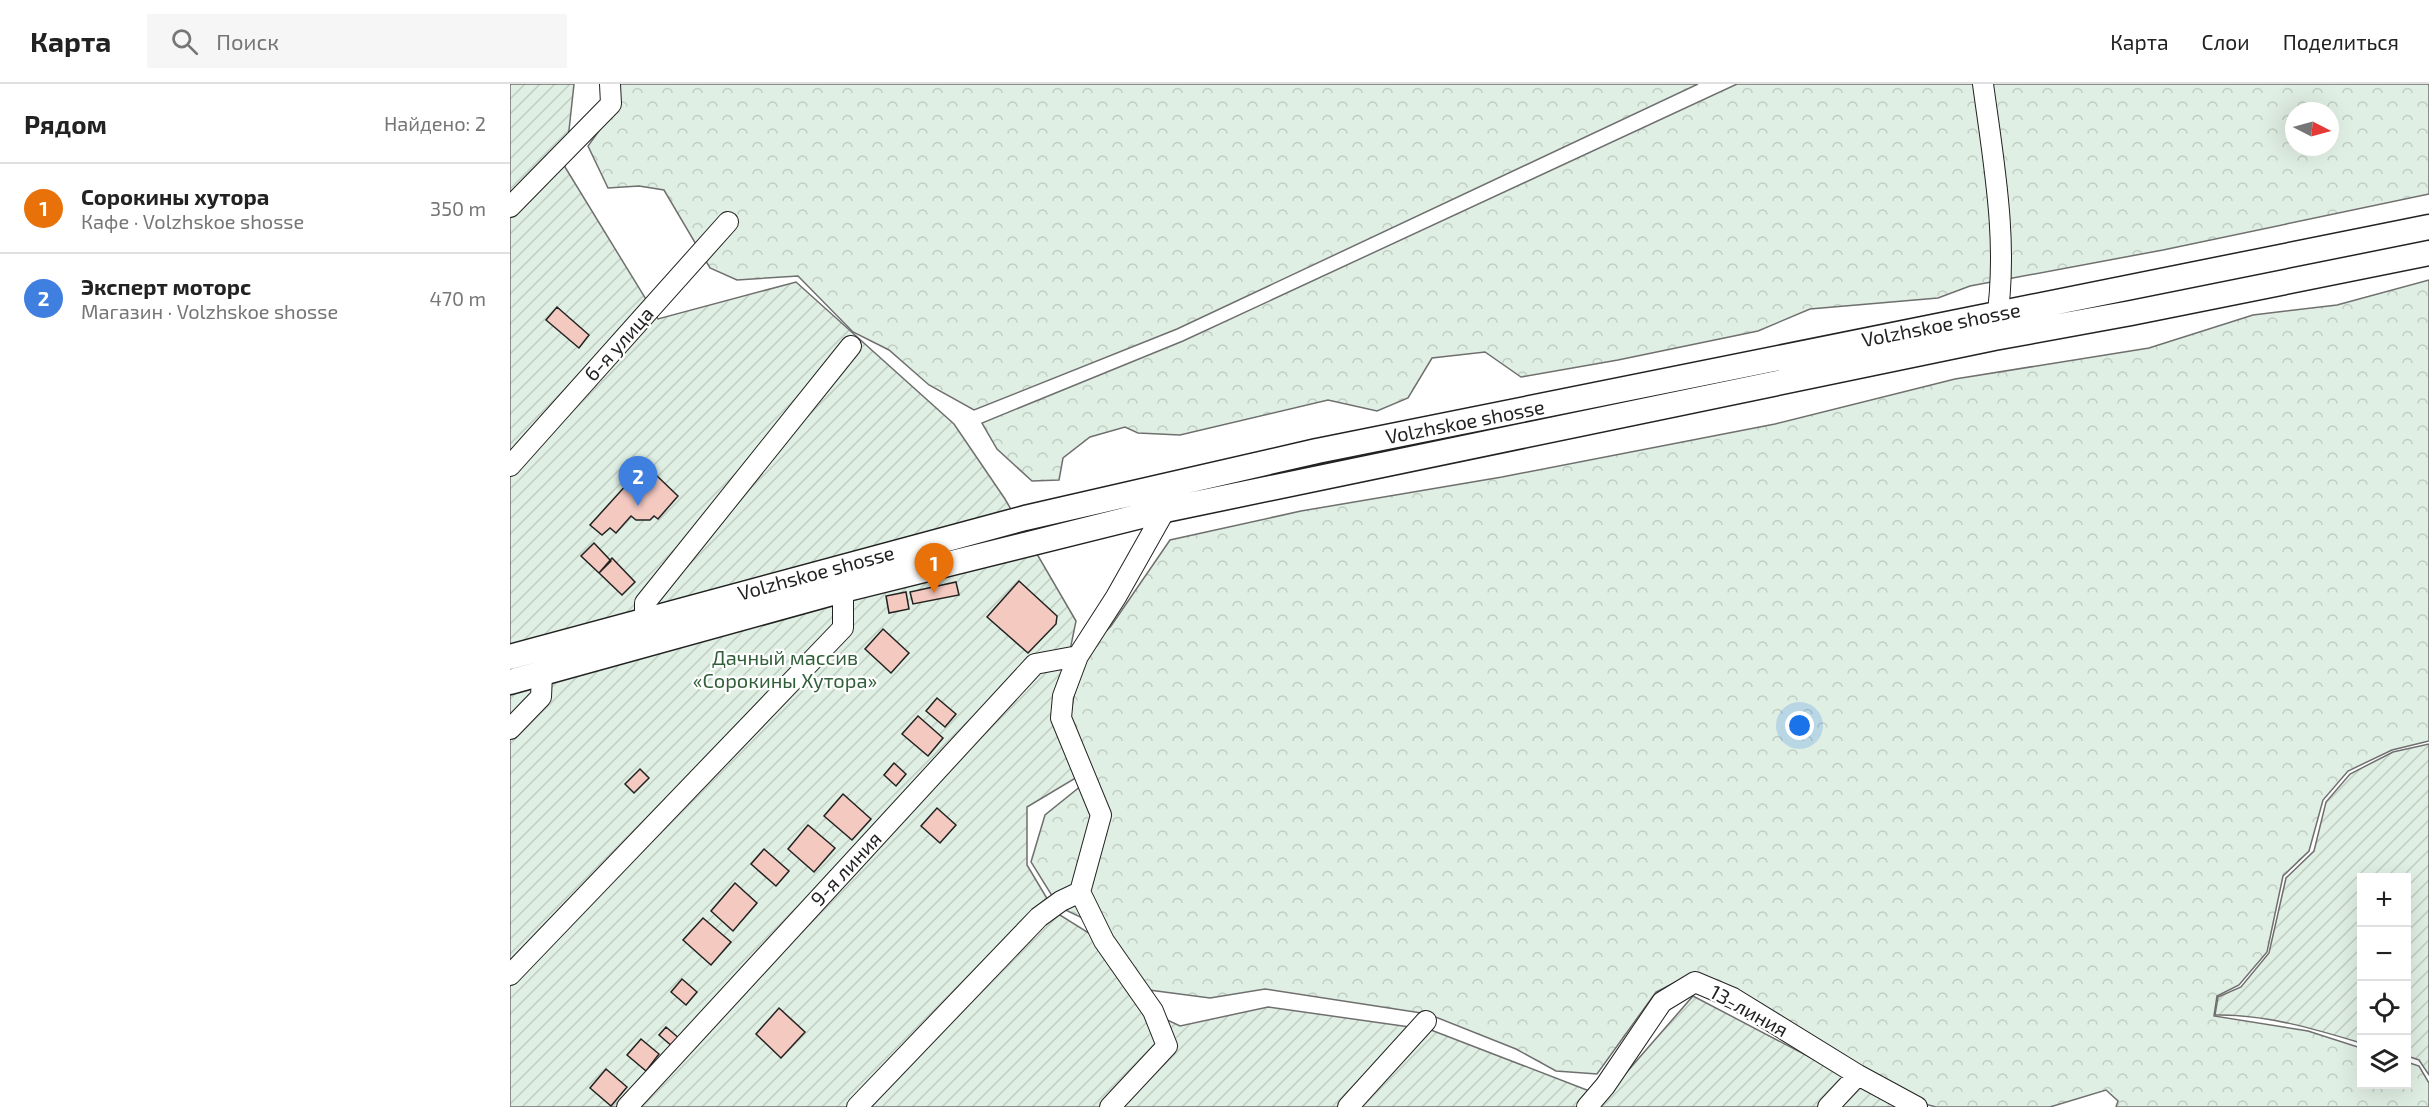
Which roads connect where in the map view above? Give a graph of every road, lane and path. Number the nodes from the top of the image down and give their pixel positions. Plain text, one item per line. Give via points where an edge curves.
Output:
1 (610, 84) edge
2 (1983, 84) edge
3 (510, 207) edge
4 (728, 222) dead end
5 (2429, 227) edge
6 (2429, 254) edge
7 (1996, 326) junction
8 (851, 346) dead end
9 (510, 466) edge
10 (1164, 510) junction
11 (843, 590) junction
12 (645, 621) junction
13 (1078, 656) junction
14 (510, 657) edge
15 (542, 674) junction
16 (510, 682) edge
17 (510, 729) edge
18 (1080, 892) junction
19 (510, 975) edge
20 (1426, 1021) dead end
21 (1858, 1075) junction
22 (627, 1107) edge
23 (857, 1107) edge
24 (1110, 1107) edge
25 (1348, 1107) edge
26 (1587, 1107) edge
27 (1828, 1107) edge
28 (1917, 1107) edge

1 - 3 lane via 611,105
2 - 7 lane via 2000,216 2002,288
4 - 9 lane, 6-я улица
5 - 7 main road, Volzhskoe shosse
6 - 7 main road, Volzhskoe shosse via 2131,313
7 - 10 main road, Volzhskoe shosse
7 - 12 main road, Volzhskoe shosse via 1317,451 1025,518
8 - 12 lane via 645,603
10 - 11 main road, Volzhskoe shosse
10 - 13 lane
11 - 15 main road, Volzhskoe shosse
11 - 19 lane via 843,628
12 - 14 main road, Volzhskoe shosse
13 - 18 lane via 1063,696 1061,718 1101,815
13 - 22 lane, 9-я линия via 1035,664
15 - 16 main road, Volzhskoe shosse
15 - 17 lane via 541,697
18 - 23 lane via 1039,916
18 - 24 lane via 1104,941 1153,1011 1167,1046
20 - 25 lane
21 - 26 lane, 13-линия via 1733,998 1695,982 1662,1002
21 - 27 lane
21 - 28 lane, 13-линия

